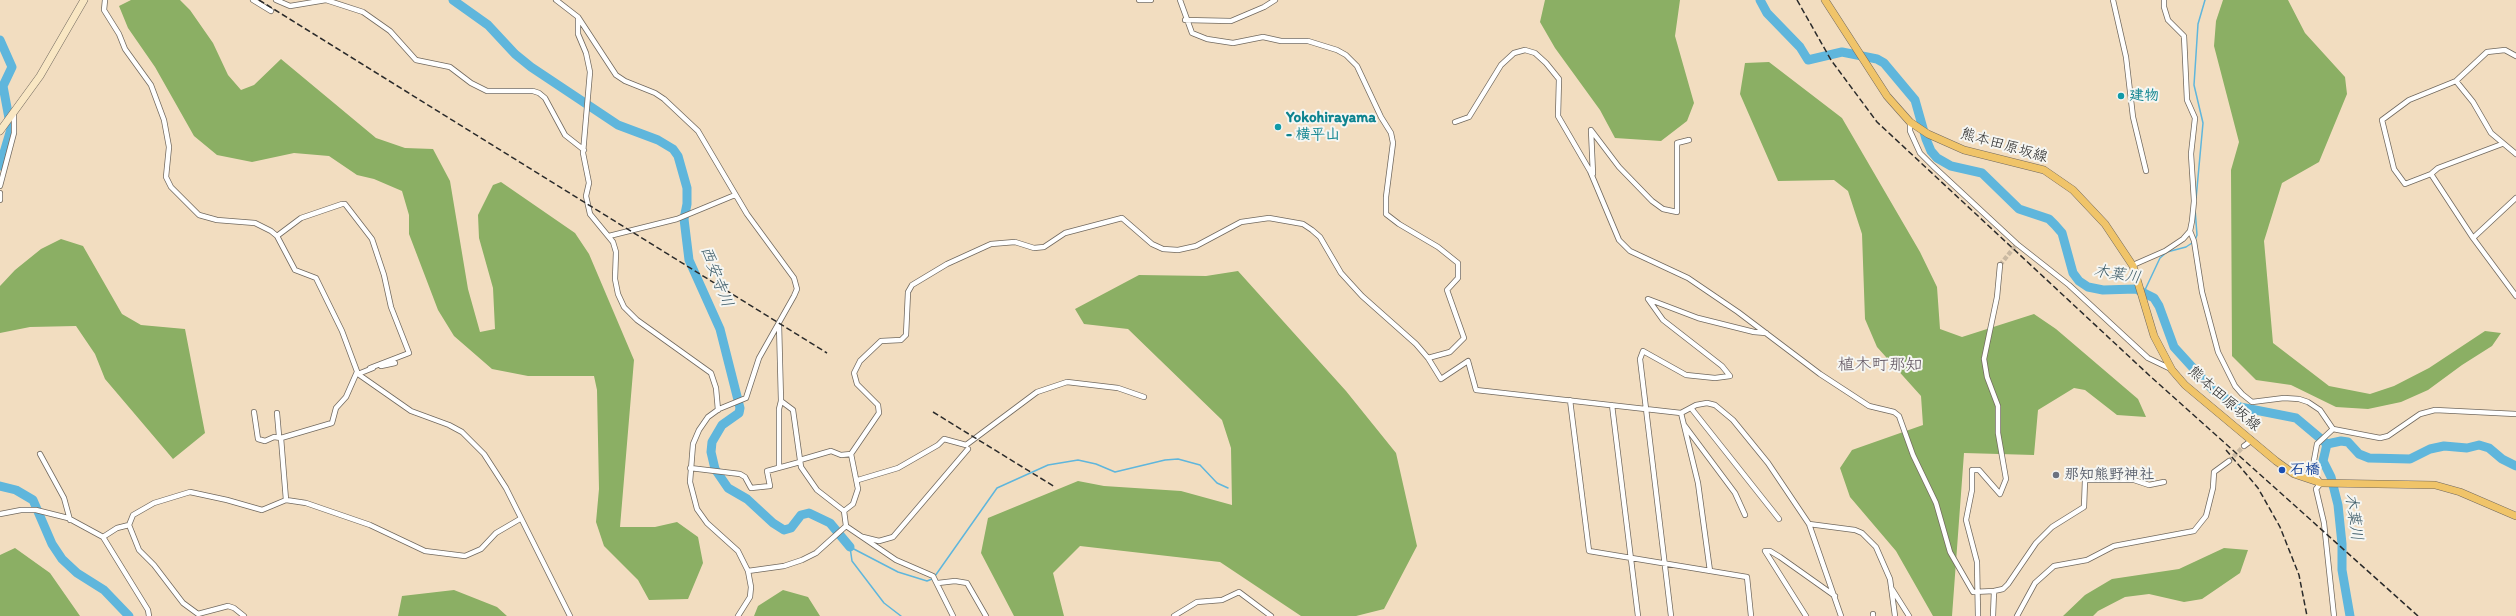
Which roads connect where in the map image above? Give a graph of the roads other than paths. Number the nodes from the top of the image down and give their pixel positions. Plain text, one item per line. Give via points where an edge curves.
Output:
1 (84, 0) edge
2 (105, 0) edge
3 (253, 0) edge
4 (276, 0) edge
5 (556, 0) edge
6 (1140, 0) edge
7 (1150, 0) edge
8 (1180, 0) edge
9 (1275, 0) edge
10 (1825, 0) edge
11 (2112, 0) edge
12 (2164, 0) edge
13 (271, 11) dead end
14 (578, 17) junction
15 (1185, 20) junction
16 (2516, 56) edge
17 (2456, 81) junction
18 (13, 116) junction
19 (1455, 122) dead end
20 (1910, 122) junction
21 (0, 131) edge
22 (1689, 140) dead end
23 (2502, 144) junction
24 (584, 150) junction
25 (2516, 154) edge
26 (2146, 171) dead end
27 (2431, 174) junction
28 (1593, 180) junction
29 (0, 186) edge
30 (0, 193) edge
31 (736, 195) junction
32 (2516, 198) edge
33 (0, 200) edge
34 (2190, 231) junction
35 (277, 236) junction
36 (608, 236) junction
37 (2473, 238) junction
38 (2000, 265) tunnel mouth
39 (2133, 265) junction
40 (2516, 296) edge
41 (779, 323) junction
42 (1767, 333) junction
43 (1428, 358) junction
44 (2172, 370) junction
45 (358, 373) junction
46 (1144, 397) dead end
47 (1570, 400) junction
48 (781, 401) junction
49 (1612, 405) junction
50 (1691, 408) junction
51 (1646, 409) junction
52 (718, 410) junction
53 (254, 412) dead end
54 (1681, 413) junction
55 (277, 414) dead end
56 (2516, 414) edge
57 (1684, 425) junction
58 (2333, 428) junction
59 (280, 437) junction
60 (2252, 440) junction
61 (2244, 446) tunnel mouth
62 (968, 449) dead end
63 (40, 454) dead end
64 (851, 454) junction
65 (800, 461) junction
66 (2229, 461) tunnel mouth
67 (779, 467) junction
68 (690, 468) junction
69 (858, 480) junction
70 (2164, 482) dead end
71 (2324, 483) junction
72 (286, 500) junction
73 (844, 511) junction
74 (0, 514) edge
75 (1745, 515) dead end
76 (2516, 516) edge
77 (520, 519) junction
78 (1779, 519) dead end
79 (70, 520) junction
80 (1809, 524) junction
81 (129, 525) junction
82 (846, 526) junction
83 (102, 537) junction
84 (863, 537) junction
85 (1631, 558) junction
86 (1665, 564) junction
87 (748, 571) junction
88 (1710, 571) junction
89 (938, 583) junction
90 (1892, 589) junction
91 (1994, 591) junction
92 (1976, 592) junction
93 (1835, 596) junction
94 (149, 616) edge
95 (244, 616) edge
96 (570, 616) edge
97 (738, 616) edge
98 (953, 616) edge
99 (986, 616) edge
100 (1174, 616) edge
101 (1271, 616) edge
102 (1638, 616) edge
103 (1671, 616) edge
104 (1751, 616) edge
105 (1806, 616) edge
106 (1841, 616) edge
107 (1895, 616) edge
108 (1909, 616) edge
109 (1978, 616) edge
110 (1994, 616) edge
111 (2017, 616) edge
112 (2334, 616) edge

1 - 18 main road via 40,76
2 - 35 street via 104,10 119,34 125,50 151,84 164,120 169,147 166,177 170,187 199,215 217,220 255,223
3 - 13 street
4 - 24 street via 290,6 326,0 363,12 390,31 416,60 450,67 487,91 539,93 546,98 565,134
5 - 14 street
6 - 7 street
8 - 15 street
9 - 15 street via 1264,8 1231,21
10 - 20 main road, 熊本田原坂線 via 1886,96
11 - 26 street via 2126,57 2133,117
12 - 34 street via 2168,20 2184,36 2187,100 2195,118 2191,154 2194,201
14 - 24 street via 578,34 590,72
14 - 31 street via 616,74 625,81 664,99 698,131
15 - 43 street via 1192,33 1207,39 1233,43 1263,38 1308,41 1337,50 1357,66 1394,143 1386,214 1458,263 1458,278 1447,290 1464,338 1450,352
16 - 17 street via 2505,50 2487,52
17 - 23 street via 2473,102 2491,133
17 - 27 street via 2408,100 2382,120 2394,169 2405,184
18 - 21 main road
18 - 29 street via 14,133
19 - 28 street via 1469,117 1506,58 1525,50 1535,53 1559,80 1558,116
20 - 39 main road, 熊本田原坂線 via 1935,138 1964,150 2026,164 2060,179 2105,224
20 - 44 street via 1910,131 1920,153 1933,166 2017,244 2069,285 2148,358
22 - 28 street via 1677,143 1677,212 1663,209 1652,201 1619,168 1590,130
23 - 25 street
23 - 27 street via 2438,168
24 - 36 street via 589,183 586,196 590,214
27 - 37 street
28 - 42 street via 1615,233 1624,246 1688,278
30 - 33 street
31 - 36 street via 677,219
31 - 41 street via 794,278 797,289
32 - 37 street
34 - 39 street via 2165,251
34 - 58 street via 2214,340 2235,386 2252,402 2284,398 2308,402 2320,410
35 - 45 street via 295,270 316,278 342,331
35 - 45 street via 301,218 345,204 372,239 389,300 409,353
36 - 52 street via 616,252 615,279 624,307 637,320 707,368 713,377
37 - 40 street
38 - 92 street via 1997,297 1984,359 1987,377 1998,406 1998,433 2006,479 2000,494 1979,470 1972,470 1972,490 1966,520 1977,562
39 - 44 main road, 熊本田原坂線 via 2154,336
41 - 48 street
41 - 52 street via 759,358 746,398
42 - 51 street via 1698,318 1648,299 1663,320 1722,366 1730,376 1716,378 1686,375 1643,351 1639,365
42 - 92 street via 1820,374 1869,406 1894,412 1899,416 1913,455 1936,503 1950,552 1971,591
43 - 47 street via 1441,379 1468,361 1476,390
43 - 64 street via 1362,296 1338,269 1320,237 1303,224 1259,218 1241,222 1196,246 1173,250 1152,244 1122,218 1065,233 1044,247 1034,248 1015,242 991,244 947,264 912,285 908,292 906,335 901,340 881,341 864,356 854,374 857,384 878,405 879,413
44 - 60 main road, 熊本田原坂線 via 2185,385
45 - 59 street via 346,397 336,408 332,423
45 - 77 street via 411,411 462,432 484,454 502,479
46 - 69 street via 1118,388 1067,382 1037,392 966,445 944,438 938,445 898,468
47 - 49 street
47 - 85 street via 1589,551
48 - 65 street via 793,410
48 - 67 street
49 - 51 street
49 - 85 street
50 - 54 street
50 - 78 street
50 - 80 street via 1707,403 1715,405 1733,420 1768,463
51 - 54 street
51 - 86 street
52 - 68 street via 708,417 699,430 693,444
53 - 59 street via 258,439 265,441
54 - 57 street
55 - 59 street
56 - 58 street via 2435,410 2420,414 2388,436 2380,438
57 - 75 street via 1735,493
57 - 88 street via 1698,483
58 - 71 street via 2316,444 2312,461 2312,471
59 - 72 street
60 - 61 street
60 - 71 main road, 熊本田原坂線 via 2294,474
62 - 84 street via 894,537 878,541
63 - 79 street via 64,498
64 - 65 street via 831,452
64 - 69 street
65 - 67 street
65 - 73 street via 806,477 817,490
66 - 111 street via 2214,472 2208,509 2194,532 2114,546 2087,560 2054,566 2035,583
67 - 68 street via 767,471 770,486 751,488 745,477 740,474
68 - 87 street via 691,491 697,509 707,523 738,551
69 - 73 street via 853,504
70 - 91 street via 2149,486 2134,480 2085,480 2084,507 2070,514 2047,532 2036,543 2008,584 2003,589
71 - 76 main road, 熊本田原坂線 via 2341,485 2393,482 2435,485 2460,492
71 - 112 street via 2316,489 2324,523
72 - 77 street via 306,503 370,524 420,549 465,556 481,549 496,533
72 - 81 street via 262,510 190,492 154,503 133,515
73 - 82 street
74 - 79 street via 36,510
77 - 96 street
79 - 83 street
80 - 90 street via 1841,526 1862,533 1876,547
80 - 93 street
81 - 83 street via 117,528
81 - 95 street via 139,550 183,603 198,614 228,606
82 - 84 street
82 - 87 street via 816,553 802,560 784,566
83 - 94 street via 148,610
84 - 89 street via 896,560 933,576
85 - 86 street
85 - 102 street
86 - 88 street
86 - 103 street
87 - 97 street via 750,598
88 - 104 street via 1747,577
89 - 98 street
89 - 99 street via 955,580 967,583
90 - 107 street
90 - 108 street
91 - 92 street
91 - 110 street
92 - 109 street
93 - 105 street via 1780,557 1765,551
93 - 106 street
100 - 101 street via 1197,602 1222,600 1239,592

